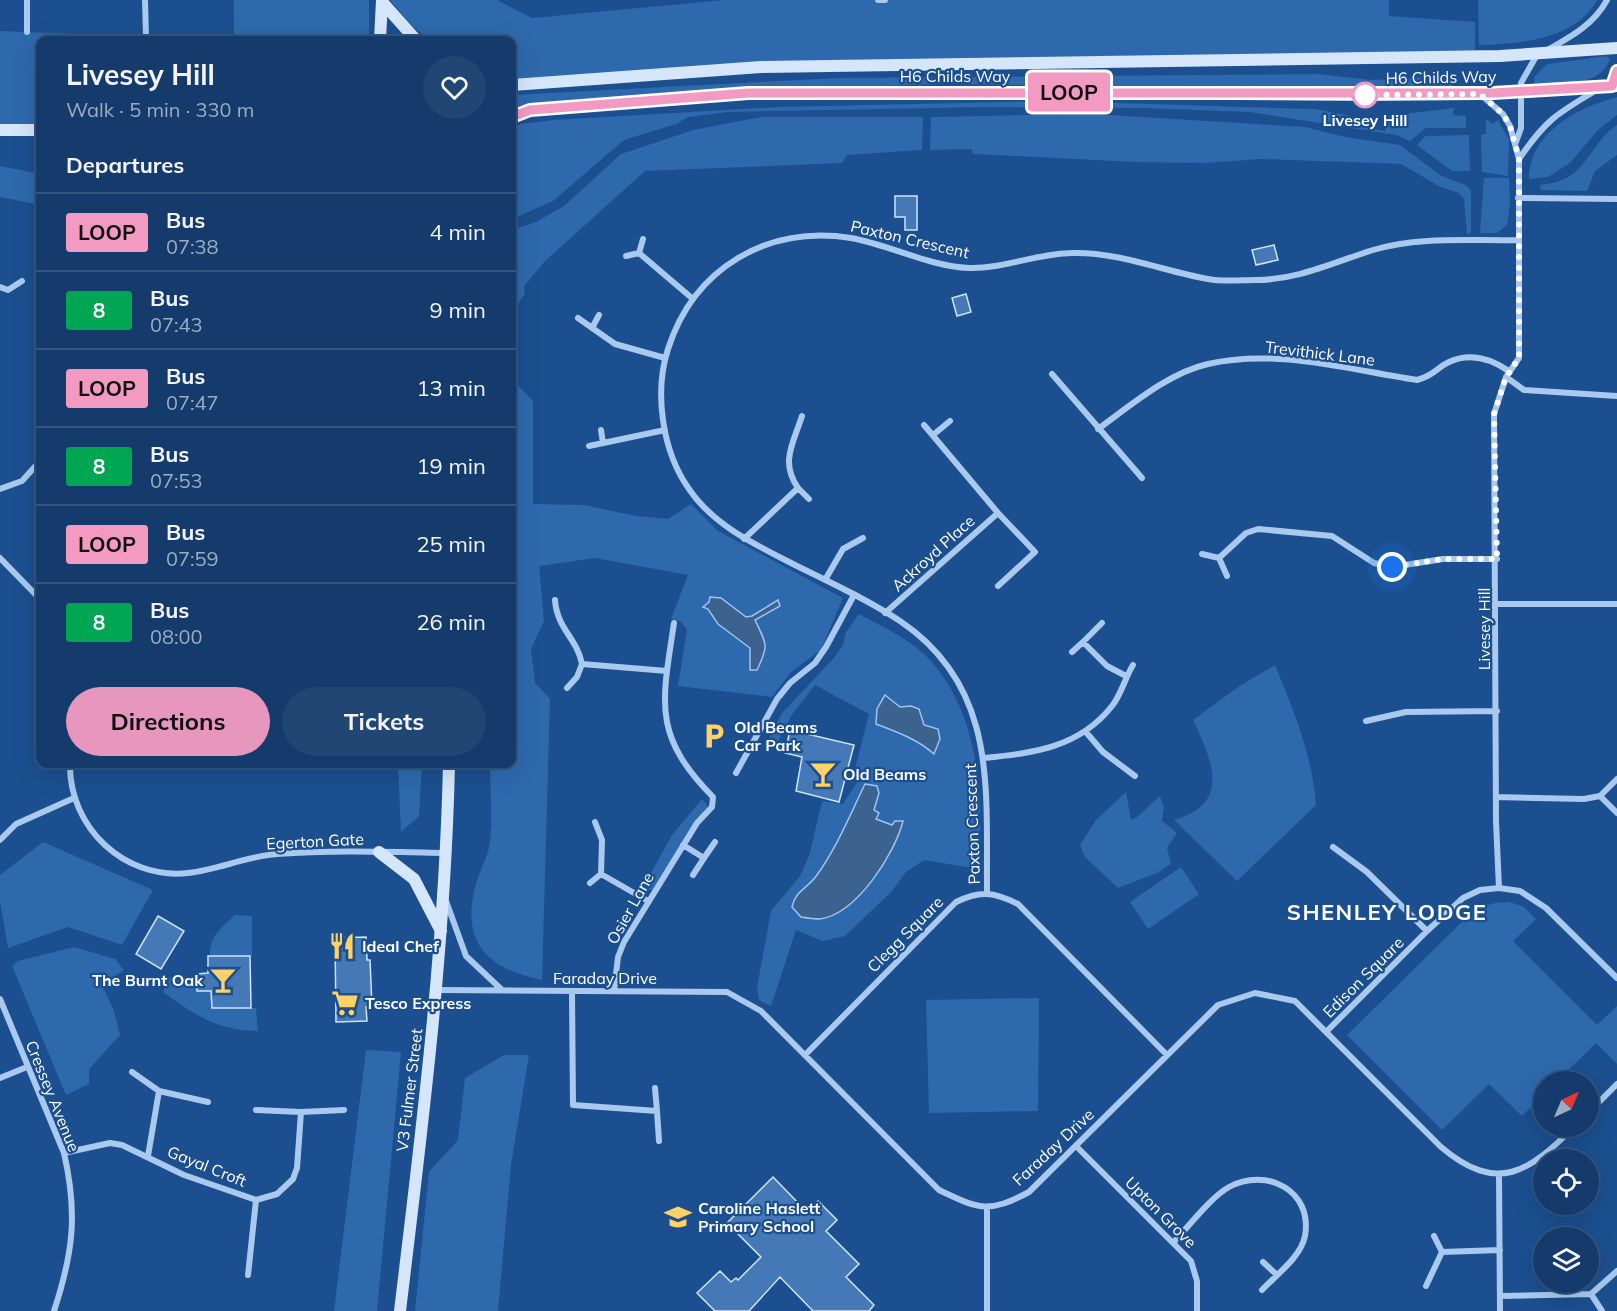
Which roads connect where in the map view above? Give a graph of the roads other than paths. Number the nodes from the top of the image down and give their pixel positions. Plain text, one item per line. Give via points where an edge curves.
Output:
1 (27, 0) edge
2 (145, 0) edge
3 (878, 0) edge
4 (885, 0) edge
5 (1607, 0) edge
6 (382, 2) edge
7 (27, 32) dead end
8 (146, 36) edge
9 (380, 36) edge
10 (412, 36) edge
11 (1617, 48) edge
12 (1542, 52) junction
13 (1617, 71) edge
14 (516, 86) edge
15 (1610, 86) edge
16 (1522, 92) junction
17 (1480, 94) junction
18 (516, 115) edge
19 (0, 130) edge
20 (36, 130) edge
21 (1516, 143) junction
22 (1519, 159) junction
23 (1518, 198) junction
24 (1617, 199) edge
25 (643, 239) dead end
26 (1518, 240) junction
27 (639, 253) junction
28 (626, 256) dead end
29 (22, 281) dead end
30 (0, 287) edge
31 (693, 299) junction
32 (599, 315) dead end
33 (578, 318) dead end
34 (592, 328) junction
35 (665, 358) junction
36 (1052, 374) dead end
37 (1508, 374) junction
38 (1617, 396) edge
39 (802, 417) dead end
40 (950, 421) dead end
41 (924, 425) dead end
42 (1098, 429) junction
43 (601, 430) dead end
44 (665, 430) junction
45 (933, 435) junction
46 (603, 443) junction
47 (589, 446) dead end
48 (36, 465) edge
49 (1142, 478) dead end
50 (798, 488) junction
51 (0, 489) edge
52 (809, 499) dead end
53 (998, 513) junction
54 (863, 538) dead end
55 (744, 539) junction
56 (1202, 554) dead end
57 (0, 558) edge
58 (1219, 558) junction
59 (1497, 559) junction
60 (1227, 576) dead end
61 (825, 580) junction
62 (998, 586) dead end
63 (854, 595) junction
64 (36, 596) edge
65 (555, 600) dead end
66 (1497, 604) junction
67 (1617, 604) edge
68 (885, 613) junction
69 (674, 623) dead end
70 (1102, 623) dead end
71 (1083, 642) junction
72 (1072, 652) dead end
73 (582, 664) junction
74 (1132, 665) dead end
75 (666, 671) junction
76 (1126, 676) junction
77 (567, 688) dead end
78 (1497, 711) junction
79 (1366, 721) dead end
80 (1085, 731) junction
81 (984, 758) junction
82 (70, 768) edge
83 (449, 768) edge
84 (736, 773) dead end
85 (1136, 776) dead end
86 (1617, 779) edge
87 (1600, 796) junction
88 (1496, 797) junction
89 (74, 798) junction
90 (1617, 813) edge
91 (595, 822) dead end
92 (0, 840) edge
93 (715, 842) dead end
94 (683, 844) junction
95 (1333, 847) dead end
96 (379, 852) junction
97 (447, 853) junction
98 (704, 858) junction
99 (601, 874) junction
100 (693, 875) dead end
101 (590, 884) dead end
102 (1499, 888) junction
103 (987, 892) junction
104 (444, 897) junction
105 (648, 901) junction
106 (1427, 931) junction
107 (442, 932) junction
108 (1617, 978) edge
109 (501, 990) junction
110 (614, 991) junction
111 (572, 992) junction
112 (436, 996) junction
113 (0, 999) edge
114 (1327, 1031) junction
115 (804, 1055) junction
116 (1167, 1055) junction
117 (27, 1067) junction
118 (132, 1072) dead end
119 (0, 1078) edge
120 (1617, 1084) edge
121 (655, 1088) dead end
122 (159, 1091) junction
123 (208, 1102) dead end
124 (1599, 1102) edge
125 (256, 1110) dead end
126 (344, 1110) dead end
127 (657, 1111) junction
128 (301, 1112) junction
129 (1564, 1137) edge
130 (659, 1141) dead end
131 (1076, 1146) junction
132 (64, 1153) junction
133 (148, 1156) junction
134 (1499, 1175) junction
135 (256, 1200) junction
136 (987, 1208) junction
137 (1434, 1236) dead end
138 (1173, 1243) junction
139 (1500, 1250) junction
140 (1442, 1252) junction
141 (1263, 1262) dead end
142 (1617, 1271) edge
143 (248, 1275) dead end
144 (1276, 1275) junction
145 (1426, 1286) dead end
146 (1262, 1290) dead end
147 (1591, 1294) junction
148 (1501, 1296) junction
149 (54, 1311) edge
150 (400, 1311) edge
151 (987, 1311) edge
152 (1197, 1311) edge
153 (1500, 1311) edge
154 (1602, 1311) edge

1 - 7 street
2 - 8 street
3 - 4 street
5 - 12 street via 1586,27
6 - 9 street
6 - 10 street
11 - 12 street, H6 Childs Way
12 - 14 street, H6 Childs Way via 1455,57 761,67
12 - 16 street, Livesey Hill via 1521,83
13 - 15 street
15 - 16 street, H6 Childs Way
15 - 22 street via 1555,114
16 - 17 street, H6 Childs Way
16 - 21 street, Livesey Hill via 1521,128
17 - 18 street, H6 Childs Way via 748,93 530,110
17 - 21 street, Livesey Hill via 1503,114
19 - 20 street
21 - 22 street, Livesey Hill
22 - 23 street, Livesey Hill
23 - 24 street
23 - 26 street, Livesey Hill
25 - 27 street
26 - 31 street, Paxton Crescent via 1416,242 1374,250 1303,274 1263,280 1211,280 1143,262 1072,253 969,268 913,257 854,238 815,235 750,250 725,264
26 - 37 street, Livesey Hill via 1519,358
27 - 28 street
27 - 31 street
29 - 30 street via 8,291
31 - 35 street, Paxton Crescent via 675,325
32 - 34 street
33 - 34 street
34 - 35 street via 615,344
35 - 44 street, Paxton Crescent via 661,397
36 - 42 street
37 - 38 street, Trevithick Lane via 1524,390
37 - 42 street, Trevithick Lane via 1492,359 1474,358 1447,362 1432,376 1417,380 1277,359 1206,364 1172,380
37 - 59 street, Livesey Hill via 1494,414
39 - 50 street via 788,462 788,474
40 - 45 street
41 - 45 street, Ackroyd Place
42 - 49 street
43 - 46 street
44 - 46 street
44 - 55 street, Paxton Crescent via 688,489
45 - 53 street, Ackroyd Place
46 - 47 street
48 - 51 street via 22,481
50 - 52 street
50 - 55 street
53 - 62 street, Ackroyd Place via 1035,552
53 - 68 street, Ackroyd Place
54 - 61 street via 843,549
55 - 61 street, Paxton Crescent
56 - 58 street
57 - 64 street
58 - 59 street via 1246,533 1258,529 1332,536 1374,563 1392,567 1443,559
58 - 60 street
59 - 66 street, Livesey Hill
61 - 63 street, Paxton Crescent
63 - 68 street, Paxton Crescent
63 - 84 street via 826,647 777,699
65 - 73 street via 560,626 579,650
66 - 67 street
66 - 78 street, Livesey Hill
68 - 81 street, Paxton Crescent via 930,645 953,672 970,702
69 - 75 street, Osier Lane
70 - 71 street
71 - 72 street
71 - 76 street via 1107,666
73 - 75 street
73 - 77 street
74 - 76 street
75 - 94 street, Osier Lane via 665,717 671,740 680,759 713,797 712,807
76 - 80 street via 1112,705
78 - 79 street via 1406,712
78 - 88 street, Livesey Hill
80 - 81 street via 1065,744 1034,753
80 - 85 street via 1103,752
81 - 103 street, Paxton Crescent
82 - 89 street, Egerton Gate
83 - 97 street, V3 Fulmer Street
86 - 87 street
87 - 88 street
87 - 90 street
88 - 102 street, Livesey Hill
89 - 92 street via 16,824
89 - 96 street, Egerton Gate via 94,835 141,870 185,874 274,854
91 - 99 street via 602,840
93 - 98 street
94 - 98 street
94 - 105 street, Osier Lane
95 - 106 street via 1367,872
96 - 97 street, Egerton Gate
96 - 107 street via 414,879
97 - 104 street, V3 Fulmer Street
98 - 100 street
99 - 101 street
99 - 105 street
102 - 106 street, Edison Square via 1480,890 1462,898
102 - 108 street, Edison Square via 1520,891 1546,908
103 - 115 street, Clegg Square via 956,902
103 - 116 street via 1018,904
104 - 107 street, V3 Fulmer Street
104 - 109 street via 466,956
105 - 110 street, Osier Lane via 621,950
106 - 114 street, Edison Square
107 - 112 street, V3 Fulmer Street
109 - 111 street, Faraday Drive
109 - 112 street, Faraday Drive
110 - 111 street, Faraday Drive
110 - 115 street, Faraday Drive via 727,992 761,1011
111 - 127 street via 573,1105
112 - 150 street, V3 Fulmer Street
113 - 117 street, Cressey Avenue
114 - 116 street, Faraday Drive via 1294,1001 1255,993 1218,1005
114 - 134 street, Faraday Drive via 1458,1162
115 - 136 street, Faraday Drive via 939,1190
116 - 131 street, Faraday Drive
117 - 119 street
117 - 132 street, Cressey Avenue
118 - 122 street
120 - 124 street
121 - 127 street
122 - 123 street
122 - 133 street, Gayal Croft
125 - 128 street
126 - 128 street
127 - 130 street
128 - 135 street, Gayal Croft via 293,1179 278,1194
129 - 134 street via 1544,1157
131 - 136 street, Faraday Drive via 1029,1192 1007,1204
131 - 138 street, Upton Grove
132 - 133 street, Gayal Croft via 110,1143
132 - 149 street, Cressey Avenue via 73,1223 69,1267
133 - 135 street, Gayal Croft via 184,1175
134 - 139 street
135 - 143 street, Gayal Croft
136 - 151 street
137 - 140 street
138 - 144 street via 1226,1188 1246,1179 1274,1181 1293,1193 1305,1219 1305,1238 1298,1252
138 - 152 street, Upton Grove via 1191,1261 1197,1281
139 - 140 street
139 - 148 street
140 - 145 street
141 - 144 street
142 - 147 street
144 - 146 street
147 - 148 street
147 - 154 street
148 - 153 street

